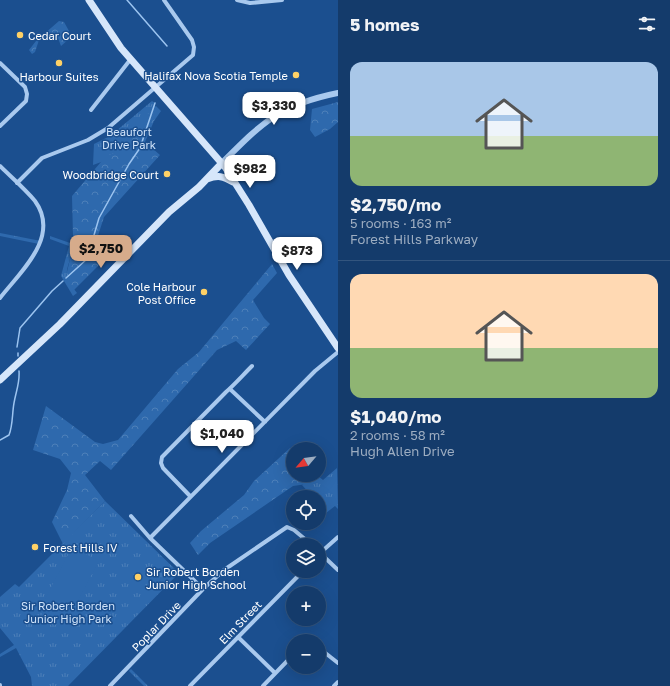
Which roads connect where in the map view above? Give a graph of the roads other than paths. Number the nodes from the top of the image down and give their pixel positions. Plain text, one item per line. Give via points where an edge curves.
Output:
1 (89, 0) edge
2 (164, 0) edge
3 (237, 0) edge
4 (282, 0) edge
5 (130, 60) junction
6 (0, 63) edge
7 (154, 88) junction
8 (338, 93) edge
9 (91, 110) dead end
10 (0, 126) edge
11 (222, 163) junction
12 (0, 166) edge
13 (205, 180) junction
14 (17, 183) junction
15 (235, 183) junction
16 (0, 298) edge
17 (338, 348) edge
18 (338, 352) edge
19 (252, 366) dead end
20 (0, 380) edge
21 (231, 390) junction
22 (265, 422) junction
23 (190, 496) junction
24 (131, 516) dead end
25 (338, 537) edge
26 (150, 538) junction
27 (304, 538) edge
28 (326, 548) edge
29 (326, 559) edge
30 (338, 570) edge
31 (296, 578) edge
32 (203, 589) junction
33 (238, 637) junction
34 (326, 654) edge
35 (286, 662) edge
36 (338, 663) edge
37 (275, 674) junction
38 (338, 682) edge
39 (110, 686) edge
40 (190, 686) edge
41 (263, 686) edge
42 (334, 686) edge

1 - 5 main road
2 - 7 street via 192,40 194,50 191,57
3 - 4 street via 250,3
5 - 7 main road
5 - 9 street
6 - 10 street via 28,94 26,100
7 - 11 main road
7 - 14 street via 104,132 42,158
8 - 11 street via 299,103 280,111 257,127
11 - 13 main road
11 - 15 main road
12 - 14 street
13 - 15 main road via 223,176
13 - 20 main road via 168,212 60,324
14 - 16 street via 35,201 39,209 43,237 35,253
15 - 17 main road via 289,275
18 - 22 street via 315,371
19 - 21 street
21 - 22 street
21 - 23 street via 227,391 161,459 163,468
22 - 23 street
23 - 26 street
24 - 26 street
25 - 28 street
26 - 32 street
27 - 32 street, Poplar Drive via 293,528 284,528 227,567
29 - 30 street
31 - 33 street, Elm Street
32 - 39 street, Poplar Drive
33 - 37 street
33 - 40 street, Elm Street
34 - 36 street
35 - 37 street
37 - 41 street
38 - 42 street

